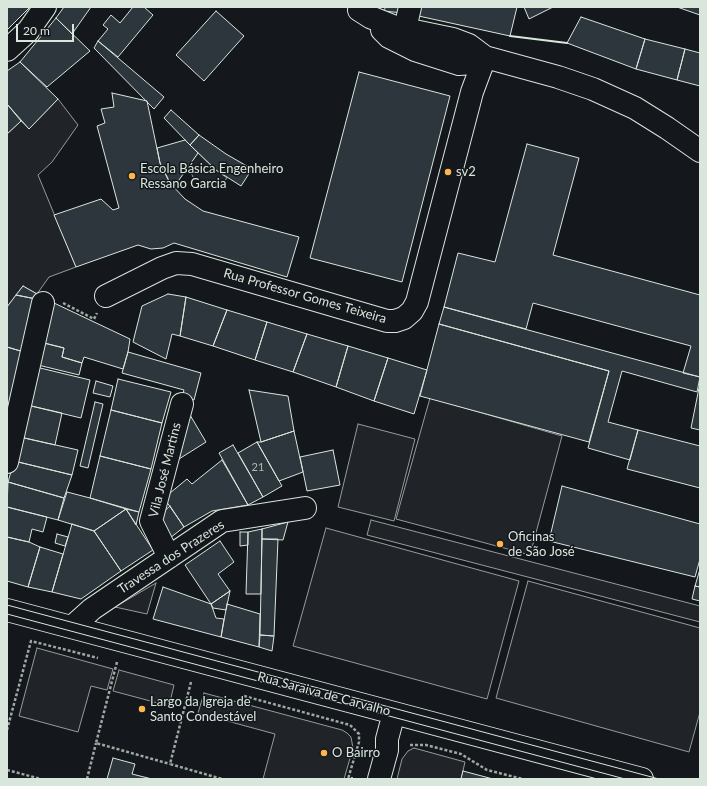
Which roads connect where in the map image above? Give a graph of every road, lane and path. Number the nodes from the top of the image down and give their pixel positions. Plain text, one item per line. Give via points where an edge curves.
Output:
1 (45, 7) edge
2 (410, 7) edge
3 (357, 9) edge
4 (405, 29) junction
5 (7, 50) edge
6 (485, 57) junction
7 (700, 151) edge
8 (106, 296) joint
9 (51, 302) joint
10 (182, 404) dead end
11 (7, 462) edge
12 (305, 508) dead end
13 (169, 557) junction
14 (8, 616) edge
15 (72, 627) junction
16 (103, 659) dead end
17 (110, 661) dead end
18 (184, 680) dead end
19 (236, 694) dead end
20 (394, 713) junction
21 (7, 730) edge
22 (359, 734) junction
23 (364, 734) dead end
24 (96, 743) junction
25 (410, 745) dead end
26 (170, 764) junction
27 (7, 770) edge
28 (41, 779) edge
29 (87, 779) edge
30 (222, 779) edge
31 (348, 779) edge
32 (379, 779) edge
33 (523, 779) edge
34 (642, 779) edge

1 - 5 street via 28,31
2 - 4 street
3 - 4 street via 382,23
3 - 6 street via 389,37 415,50 459,64 473,63
4 - 6 street via 461,42
6 - 7 street via 593,89 635,108
6 - 8 street, Rua Professor Gomes Teixeira via 472,92 417,302 404,318 387,321 192,264 176,264 162,268
8 - 9 path via 94,319
9 - 11 street
10 - 13 street, Vila José Martins via 151,521
12 - 13 street, Travessa dos Prazeres via 222,521
13 - 15 street, Travessa dos Prazeres via 92,609
14 - 15 street, Rua Saraiva de Carvalho
15 - 20 street, Rua Saraiva de Carvalho
16 - 21 path via 31,641
17 - 24 path via 117,662
18 - 26 path via 191,682
19 - 22 path via 350,725
20 - 32 street
20 - 34 street, Rua Saraiva de Carvalho
22 - 23 path
22 - 31 path
24 - 26 path
24 - 29 path
25 - 33 path via 426,745 461,754 487,770
26 - 30 path
27 - 28 path

